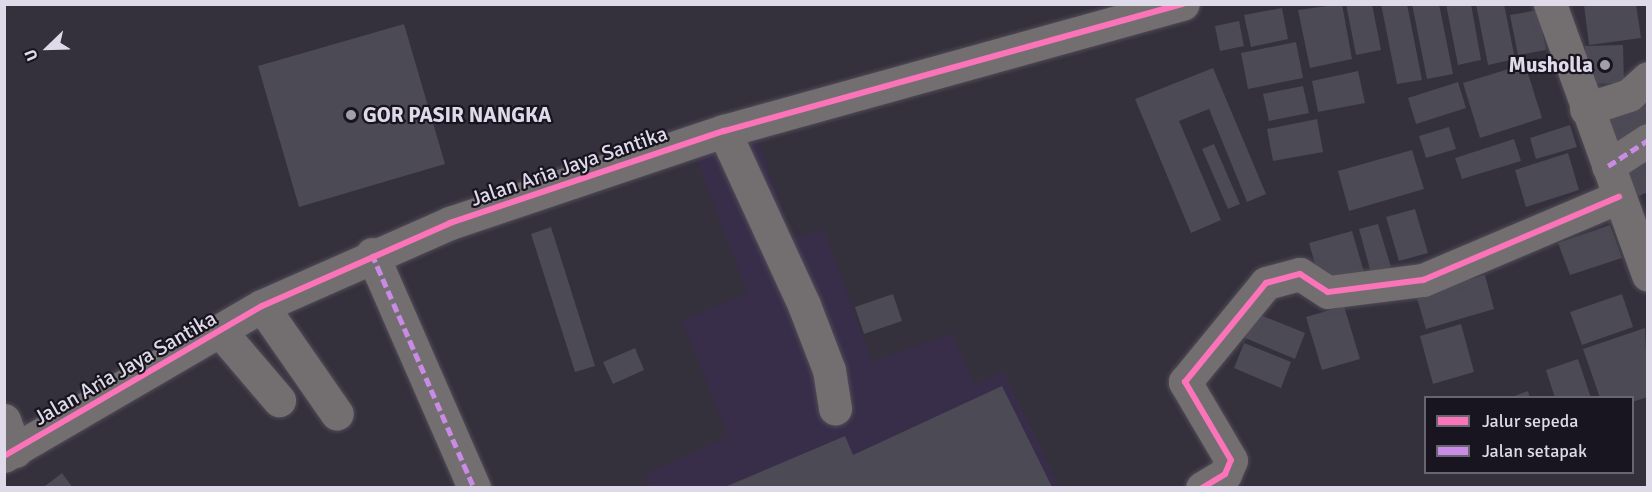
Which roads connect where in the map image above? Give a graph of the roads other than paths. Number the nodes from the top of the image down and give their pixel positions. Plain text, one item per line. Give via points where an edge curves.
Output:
1 (1183, 4) edge
2 (1550, 4) edge
3 (1647, 78) edge
4 (1586, 109) junction
5 (724, 131) junction
6 (1647, 140) edge
7 (1608, 166) junction
8 (1619, 197) junction
9 (372, 255) junction
10 (1647, 275) edge
11 (262, 306) junction
12 (220, 331) junction
13 (279, 400) dead end
14 (835, 409) dead end
15 (337, 414) dead end
16 (4, 420) edge
17 (10, 454) edge
18 (474, 488) edge
19 (1202, 488) edge

1 - 5 street, Jalan Aria Jaya Santika
2 - 4 street
3 - 4 street via 1629,95
4 - 7 street
5 - 9 street, Jalan Aria Jaya Santika
5 - 14 street via 804,305 829,370
6 - 7 street
7 - 8 street
8 - 10 street
8 - 19 street via 1423,280 1328,292 1300,274 1266,283 1185,382 1231,460 1225,474
9 - 11 street, Jalan Aria Jaya Santika
9 - 18 street
11 - 12 street, Jalan Aria Jaya Santika
11 - 15 street
12 - 13 street
12 - 17 street, Jalan Aria Jaya Santika
16 - 17 street

